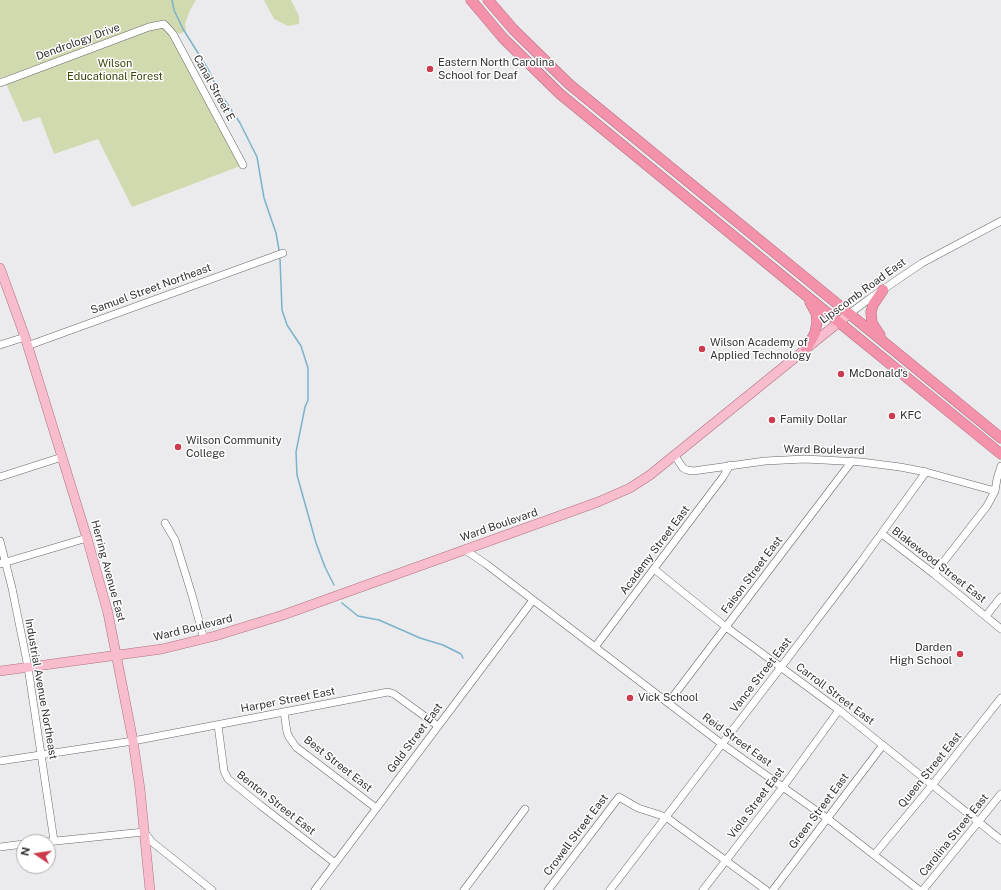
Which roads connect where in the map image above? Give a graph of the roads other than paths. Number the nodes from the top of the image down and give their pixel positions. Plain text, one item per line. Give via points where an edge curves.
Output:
1 (471, 0) edge
2 (488, 0) edge
3 (164, 24) joint
4 (0, 83) edge
5 (243, 164) dead end
6 (1001, 221) edge
7 (283, 253) dead end
8 (0, 268) edge
9 (883, 290) junction
10 (805, 295) junction
11 (850, 314) junction
12 (839, 322) junction
13 (26, 342) junction
14 (0, 345) edge
15 (888, 346) junction
16 (806, 349) junction
17 (1001, 438) edge
18 (1001, 454) edge
19 (675, 456) junction
20 (62, 457) junction
21 (852, 461) junction
22 (730, 465) junction
23 (1001, 466) edge
24 (926, 472) junction
25 (0, 477) edge
26 (995, 491) junction
27 (165, 523) dead end
28 (882, 534) junction
29 (87, 538) junction
30 (0, 541) edge
31 (465, 550) junction
32 (3, 563) edge
33 (654, 569) junction
34 (934, 574) junction
35 (1001, 596) edge
36 (533, 600) junction
37 (986, 616) junction
38 (726, 627) junction
39 (1001, 629) edge
40 (204, 639) junction
41 (595, 647) junction
42 (117, 655) junction
43 (28, 667) junction
44 (781, 667) junction
45 (0, 671) edge
46 (1001, 698) edge
47 (668, 703) junction
48 (839, 710) junction
49 (284, 712) junction
50 (218, 725) junction
51 (438, 726) junction
52 (133, 741) junction
53 (722, 744) junction
54 (883, 745) junction
55 (41, 755) junction
56 (0, 761) edge
57 (933, 784) junction
58 (783, 786) junction
59 (1001, 794) edge
60 (376, 808) junction
61 (526, 809) dead end
62 (666, 817) junction
63 (828, 819) junction
64 (979, 822) junction
65 (144, 832) junction
66 (53, 834) edge
67 (1001, 840) edge
68 (56, 841) edge
69 (16, 845) edge
70 (0, 847) edge
71 (874, 855) junction
72 (726, 861) junction
73 (335, 863) junction
74 (150, 890) edge
75 (212, 890) edge
76 (315, 890) edge
77 (464, 890) edge
78 (548, 890) edge
79 (610, 890) edge
80 (703, 890) edge
81 (766, 890) edge
82 (773, 890) edge
83 (919, 890) edge
84 (923, 890) edge

1 - 10 highway via 503,38 560,94
2 - 11 highway via 513,29 569,84
3 - 4 street, Dendrology Drive via 149,27
3 - 5 street, Canal Street E via 173,34
6 - 9 street, Lipscomb Road East via 922,263
7 - 13 street, Samuel Street Northeast
8 - 13 main road, Herring Avenue East
9 - 11 street, Lipscomb Road East
9 - 15 highway via 873,305 871,318
10 - 12 highway
10 - 16 highway via 816,313 817,322 815,333
11 - 12 main road, Lipscomb Road East
11 - 15 highway
12 - 16 main road, Lipscomb Road East
12 - 18 highway
13 - 14 street, Samuel Street Northeast
13 - 20 main road, Herring Avenue East
15 - 17 highway
16 - 19 main road, Lipscomb Road East
19 - 22 street, Ward Boulevard via 683,468 693,471
19 - 31 main road, Ward Boulevard via 630,488
20 - 25 street
20 - 29 main road, Herring Avenue East
21 - 22 street, Ward Boulevard via 765,461
21 - 24 street, Ward Boulevard
21 - 38 street, Faison Street East
22 - 33 street, Academy Street East
23 - 26 street
24 - 26 street, Ward Boulevard
24 - 28 street, Vance Street East
26 - 34 street via 987,506
27 - 40 street via 175,540
28 - 34 street, Blakewood Street East
28 - 44 street, Vance Street East
29 - 32 street
29 - 42 main road, Herring Avenue East
30 - 32 street, Industrial Avenue Northeast
31 - 36 street, Reid Street East
31 - 40 main road, Ward Boulevard via 284,615
32 - 43 street, Industrial Avenue Northeast
33 - 38 street, Carroll Street East
33 - 41 street, Academy Street East
34 - 37 street, Blakewood Street East
35 - 37 street
36 - 41 street, Reid Street East
36 - 51 street, Gold Street East
37 - 39 street, Blakewood Street East
38 - 44 street, Carroll Street East
38 - 47 street, Faison Street East
40 - 42 main road, Ward Boulevard via 162,649
41 - 47 street, Reid Street East
42 - 43 main road, Ward Boulevard
42 - 52 main road, Herring Avenue East
43 - 45 main road, Ward Boulevard
43 - 55 street, Industrial Avenue Northeast
44 - 48 street, Carroll Street East
44 - 53 street, Vance Street East
46 - 57 street, Queen Street East
47 - 53 street, Reid Street East
48 - 54 street, Carroll Street East
48 - 58 street, Viola Street East
49 - 50 street, Harper Street East
49 - 51 street, Harper Street East via 388,692
49 - 60 street, Best Street East via 288,737 296,747
50 - 52 street, Harper Street East
50 - 73 street, Benton Street East via 224,771 228,779
51 - 60 street, Gold Street East
52 - 55 street, Harper Street East
52 - 65 main road, Herring Avenue East
53 - 58 street, Reid Street East
53 - 62 street, Vance Street East
54 - 57 street, Carroll Street East
54 - 63 street, Green Street East
55 - 56 street, Harper Street East
55 - 66 street, Industrial Avenue Northeast
57 - 64 street, Carroll Street East
57 - 71 street, Queen Street East
58 - 63 street, Reid Street East
58 - 72 street, Viola Street East
59 - 64 street, Carolina Street East
60 - 73 street, Gold Street East
61 - 77 street
62 - 72 street
62 - 78 street, Crowell Street East via 638,808 619,796
62 - 79 street, Vance Street East
63 - 71 street, Reid Street East
63 - 82 street, Green Street East
64 - 67 street, Carroll Street East
64 - 84 street, Carolina Street East
65 - 68 street
65 - 74 main road, Herring Avenue East
65 - 75 street via 152,842
69 - 70 street
71 - 83 street, Reid Street East
72 - 80 street, Viola Street East
72 - 81 street
73 - 76 street, Gold Street East

